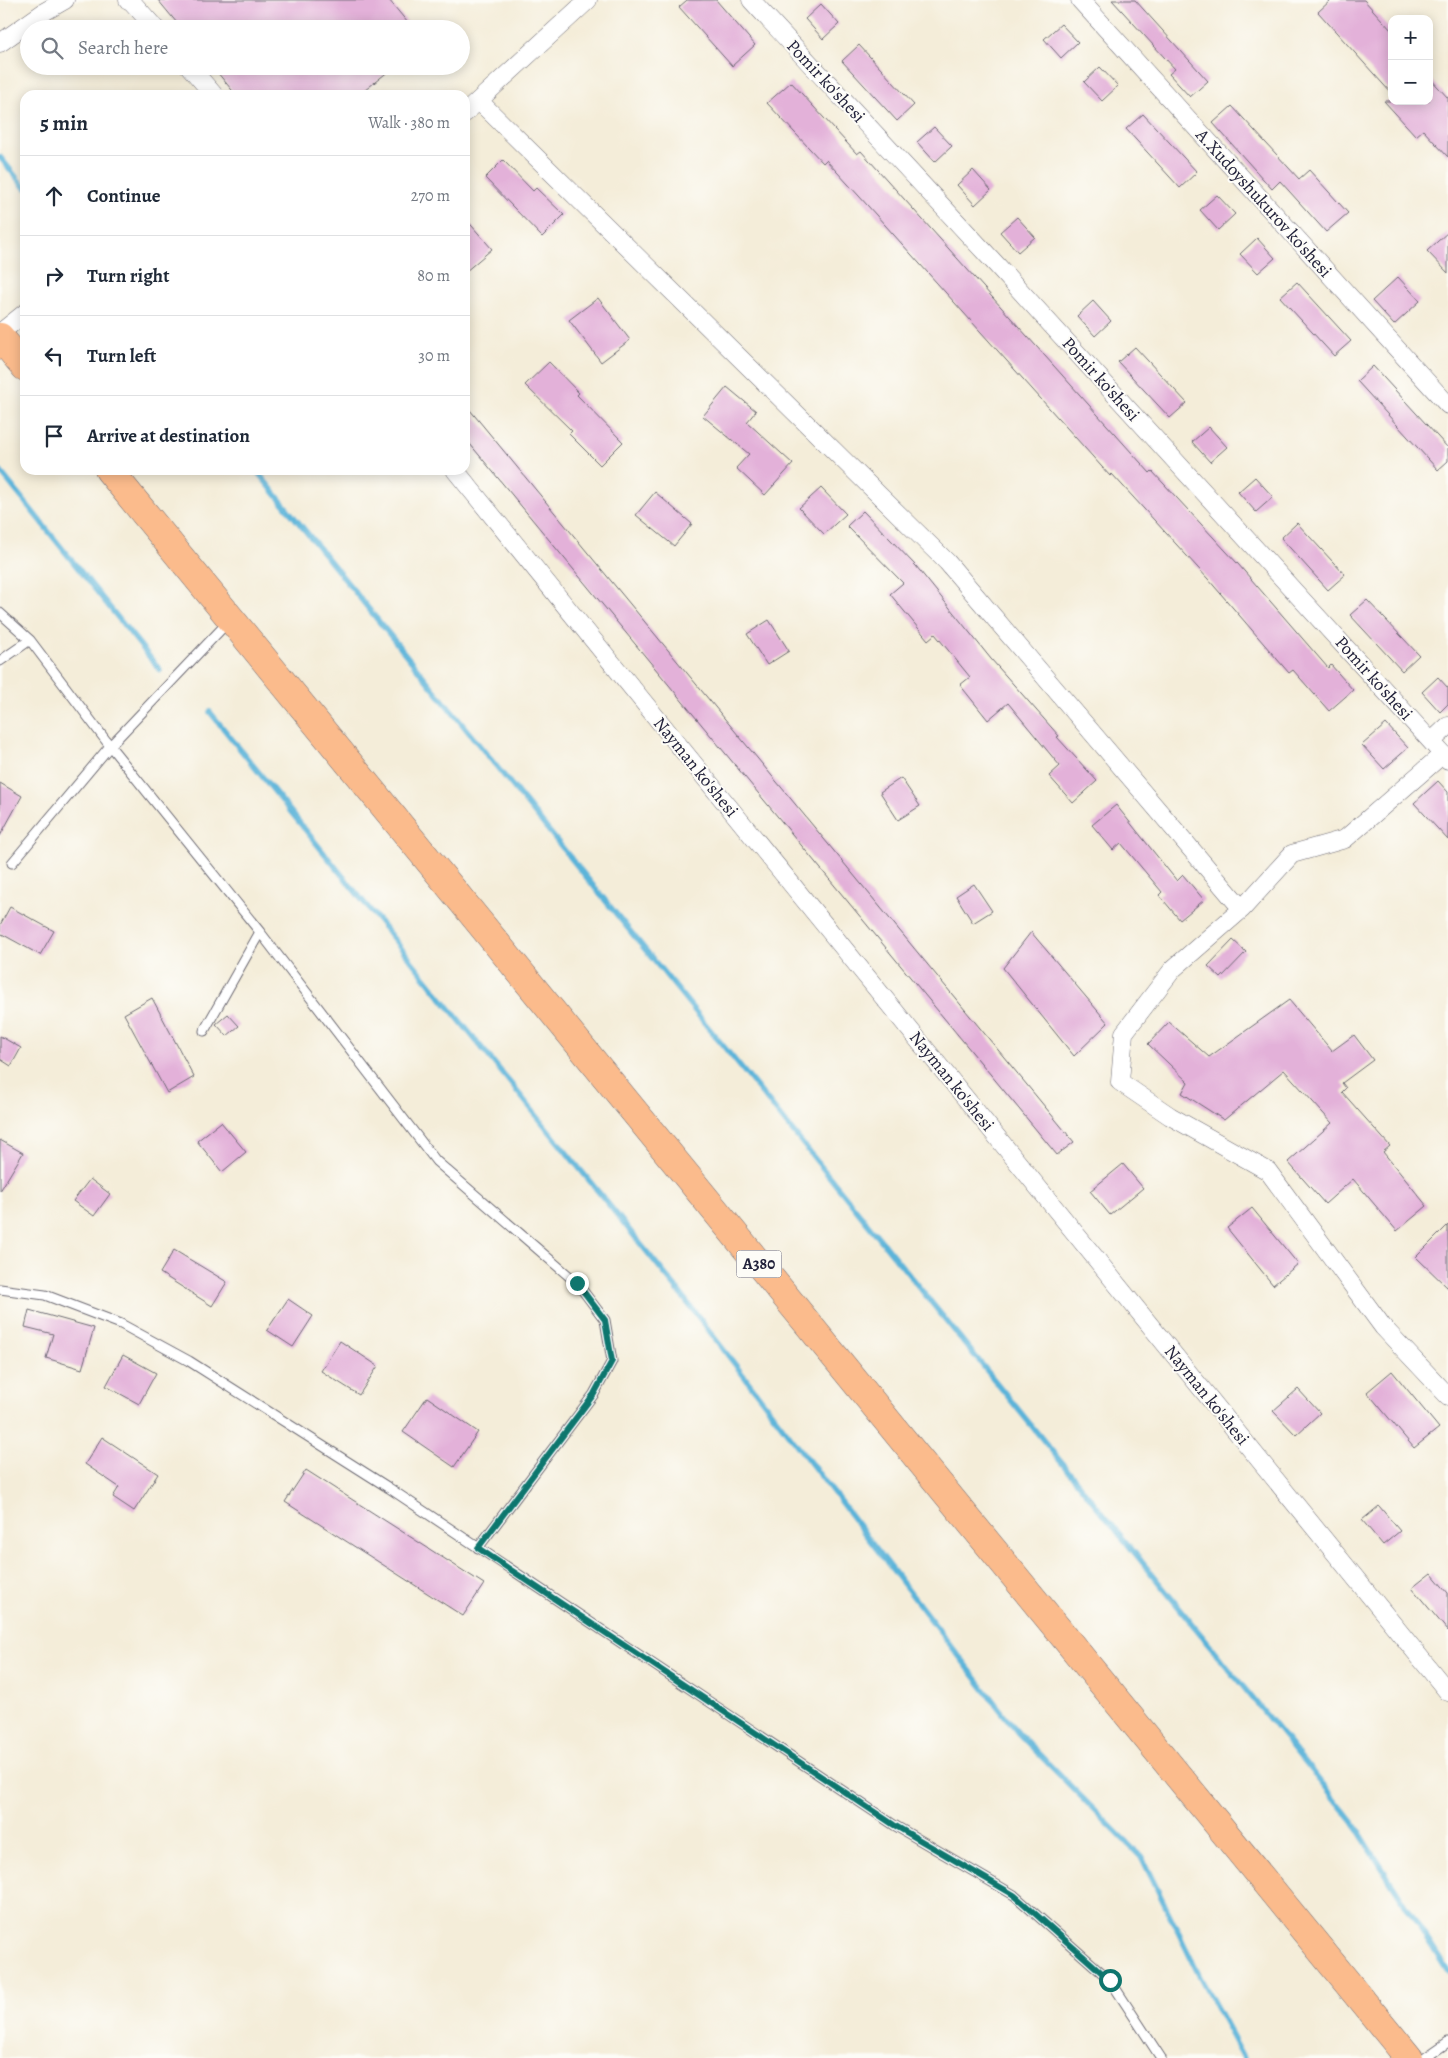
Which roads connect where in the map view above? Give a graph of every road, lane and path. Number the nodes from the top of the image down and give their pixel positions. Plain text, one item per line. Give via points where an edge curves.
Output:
1 (65, 0) edge
2 (128, 0) edge
3 (588, 0) edge
4 (750, 0) edge
5 (1080, 0) edge
6 (33, 20) edge
7 (148, 20) edge
8 (20, 29) edge
9 (0, 43) edge
10 (197, 75) edge
11 (210, 90) edge
12 (480, 101) junction
13 (470, 110) edge
14 (20, 317) edge
15 (0, 335) edge
16 (20, 361) edge
17 (1448, 405) edge
18 (113, 475) edge
19 (459, 475) edge
20 (0, 613) edge
21 (231, 618) junction
22 (30, 640) junction
23 (0, 661) edge
24 (1448, 726) edge
25 (1432, 741) junction
26 (110, 746) junction
27 (1446, 757) edge
28 (12, 863) dead end
29 (1242, 909) junction
30 (260, 932) junction
31 (204, 1031) dead end
32 (0, 1289) edge
33 (1448, 1396) edge
34 (478, 1548) junction
35 (1448, 1692) edge
36 (1448, 2042) edge
37 (1161, 2058) edge
38 (1409, 2058) edge
39 (1425, 2058) edge

1 - 6 street
2 - 7 street
3 - 12 street
4 - 25 street, Pomir ko'shesi
5 - 17 street, A.Xudoyshukurov ko'shesi
8 - 9 street
10 - 11 street
12 - 13 street
12 - 29 street via 947,562
14 - 15 street
15 - 16 highway
18 - 21 highway, A380
19 - 35 street, Nayman ko'shesi
20 - 22 lane
21 - 26 lane
21 - 38 highway, A380
22 - 23 lane
22 - 26 lane
24 - 25 street
25 - 27 street, Pomir ko'shesi
26 - 28 lane
26 - 30 lane
27 - 29 street via 1345,839 1292,854
29 - 33 street via 1173,969 1124,1033 1120,1082 1170,1116 1268,1171 1383,1327
30 - 31 lane
30 - 34 lane via 436,1161 577,1283 605,1320 612,1361 594,1394
32 - 34 lane via 44,1295 112,1321 189,1360
34 - 37 lane via 894,1825 1014,1895 1110,1980
36 - 39 lane

